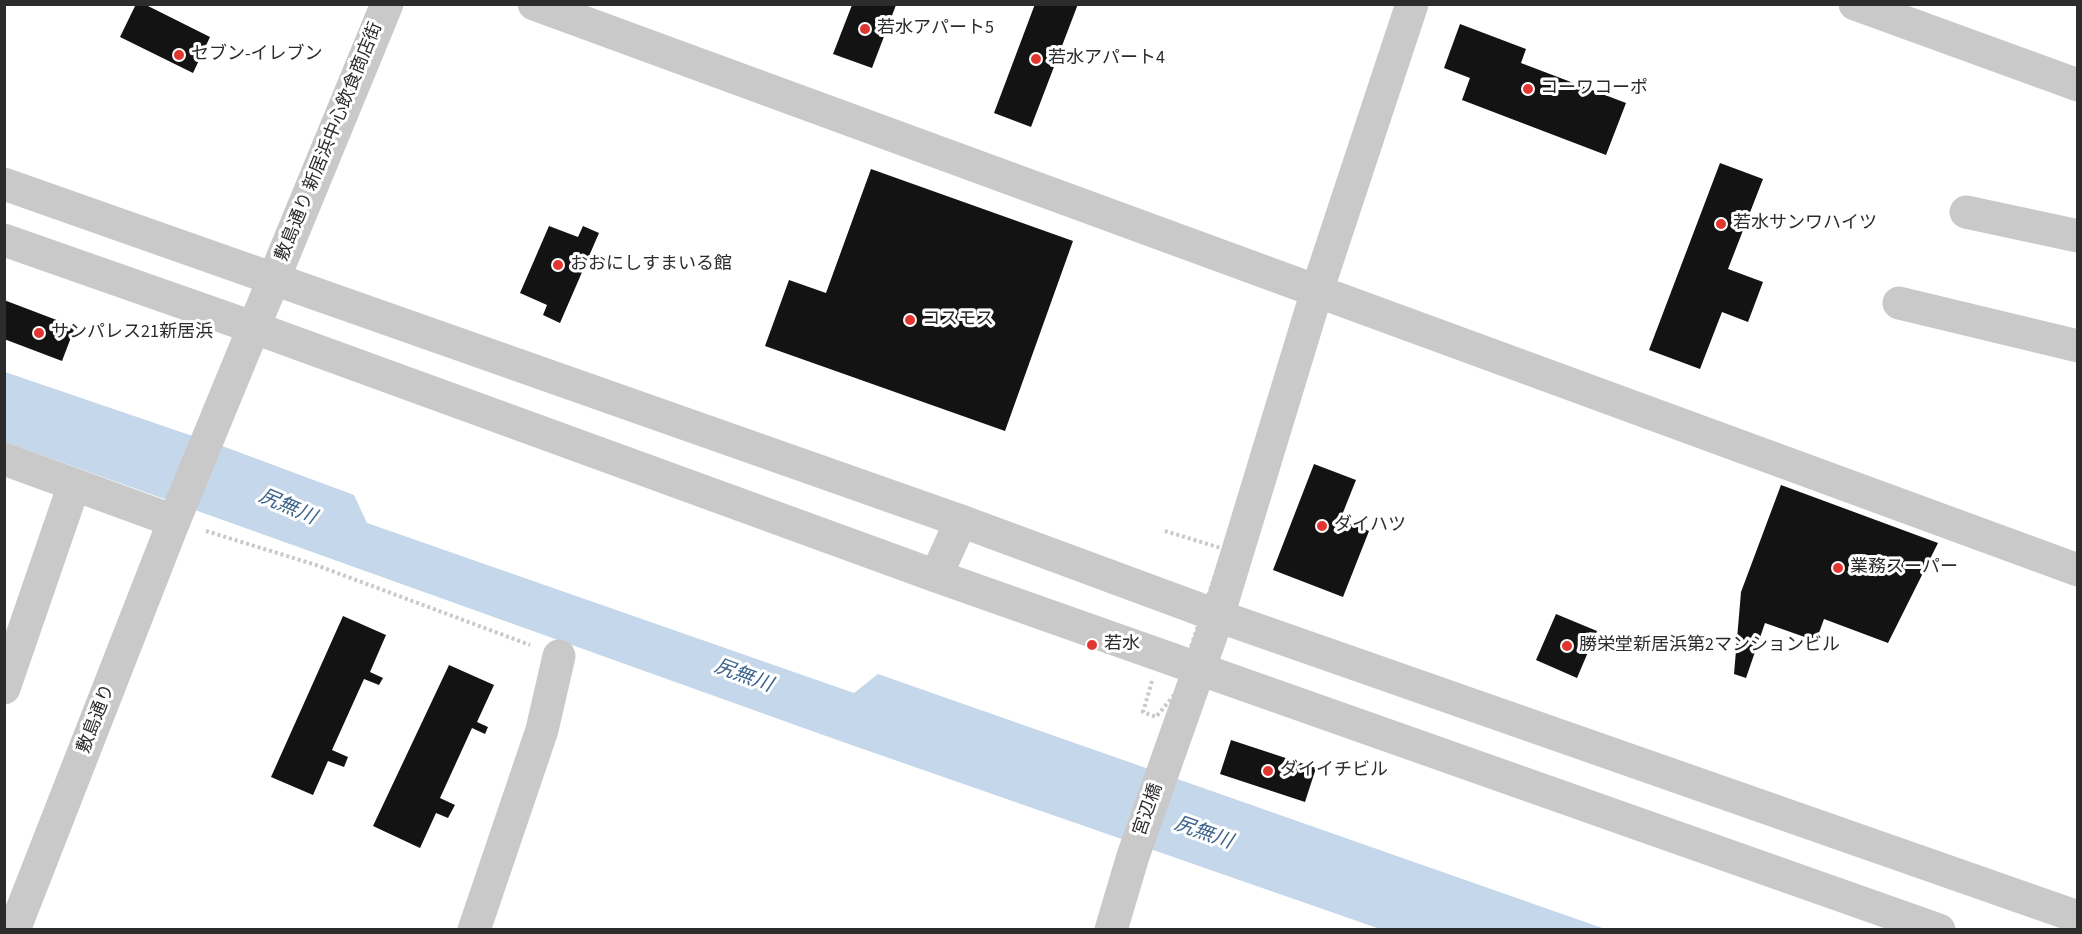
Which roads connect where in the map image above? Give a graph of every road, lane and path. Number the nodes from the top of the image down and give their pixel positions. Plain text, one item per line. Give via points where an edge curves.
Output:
1 (387, 4) edge
2 (534, 4) edge
3 (1412, 4) edge
4 (1855, 4) edge
5 (1889, 10) edge
6 (2078, 85) edge
7 (4, 184) edge
8 (1966, 212) dead end
9 (2078, 236) edge
10 (4, 240) edge
11 (273, 280) junction
12 (1317, 291) junction
13 (1899, 303) dead end
14 (255, 328) junction
15 (2078, 346) edge
16 (4, 459) edge
17 (74, 485) junction
18 (177, 515) junction
19 (961, 521) junction
20 (1162, 530) dead end
21 (2078, 570) edge
22 (936, 576) junction
23 (1218, 616) junction
24 (559, 656) joint
25 (1201, 669) junction
26 (1152, 681) dead end
27 (4, 688) edge
28 (2078, 917) edge
29 (14, 930) edge
30 (474, 930) edge
31 (1111, 930) edge
32 (1939, 930) edge

1 - 11 street, 敷島通り 新居浜中心飲食商店街
2 - 12 street
3 - 12 street, 宮辺橋
4 - 5 street
5 - 6 street
7 - 11 street
8 - 9 street
10 - 14 street
11 - 14 street
11 - 19 street
12 - 21 street
12 - 23 street, 宮辺橋
13 - 15 street
14 - 18 street, 敷島通り
14 - 22 street
16 - 17 street
17 - 18 street
17 - 27 street
18 - 24 path
18 - 29 street, 敷島通り
19 - 22 street
19 - 23 street
20 - 26 path, bridge via 1224,549 1175,694 1156,717 1143,712
22 - 25 street
23 - 25 street, 宮辺橋
23 - 28 street
24 - 30 street via 542,730
25 - 31 street, 宮辺橋 via 1133,856
25 - 32 street

